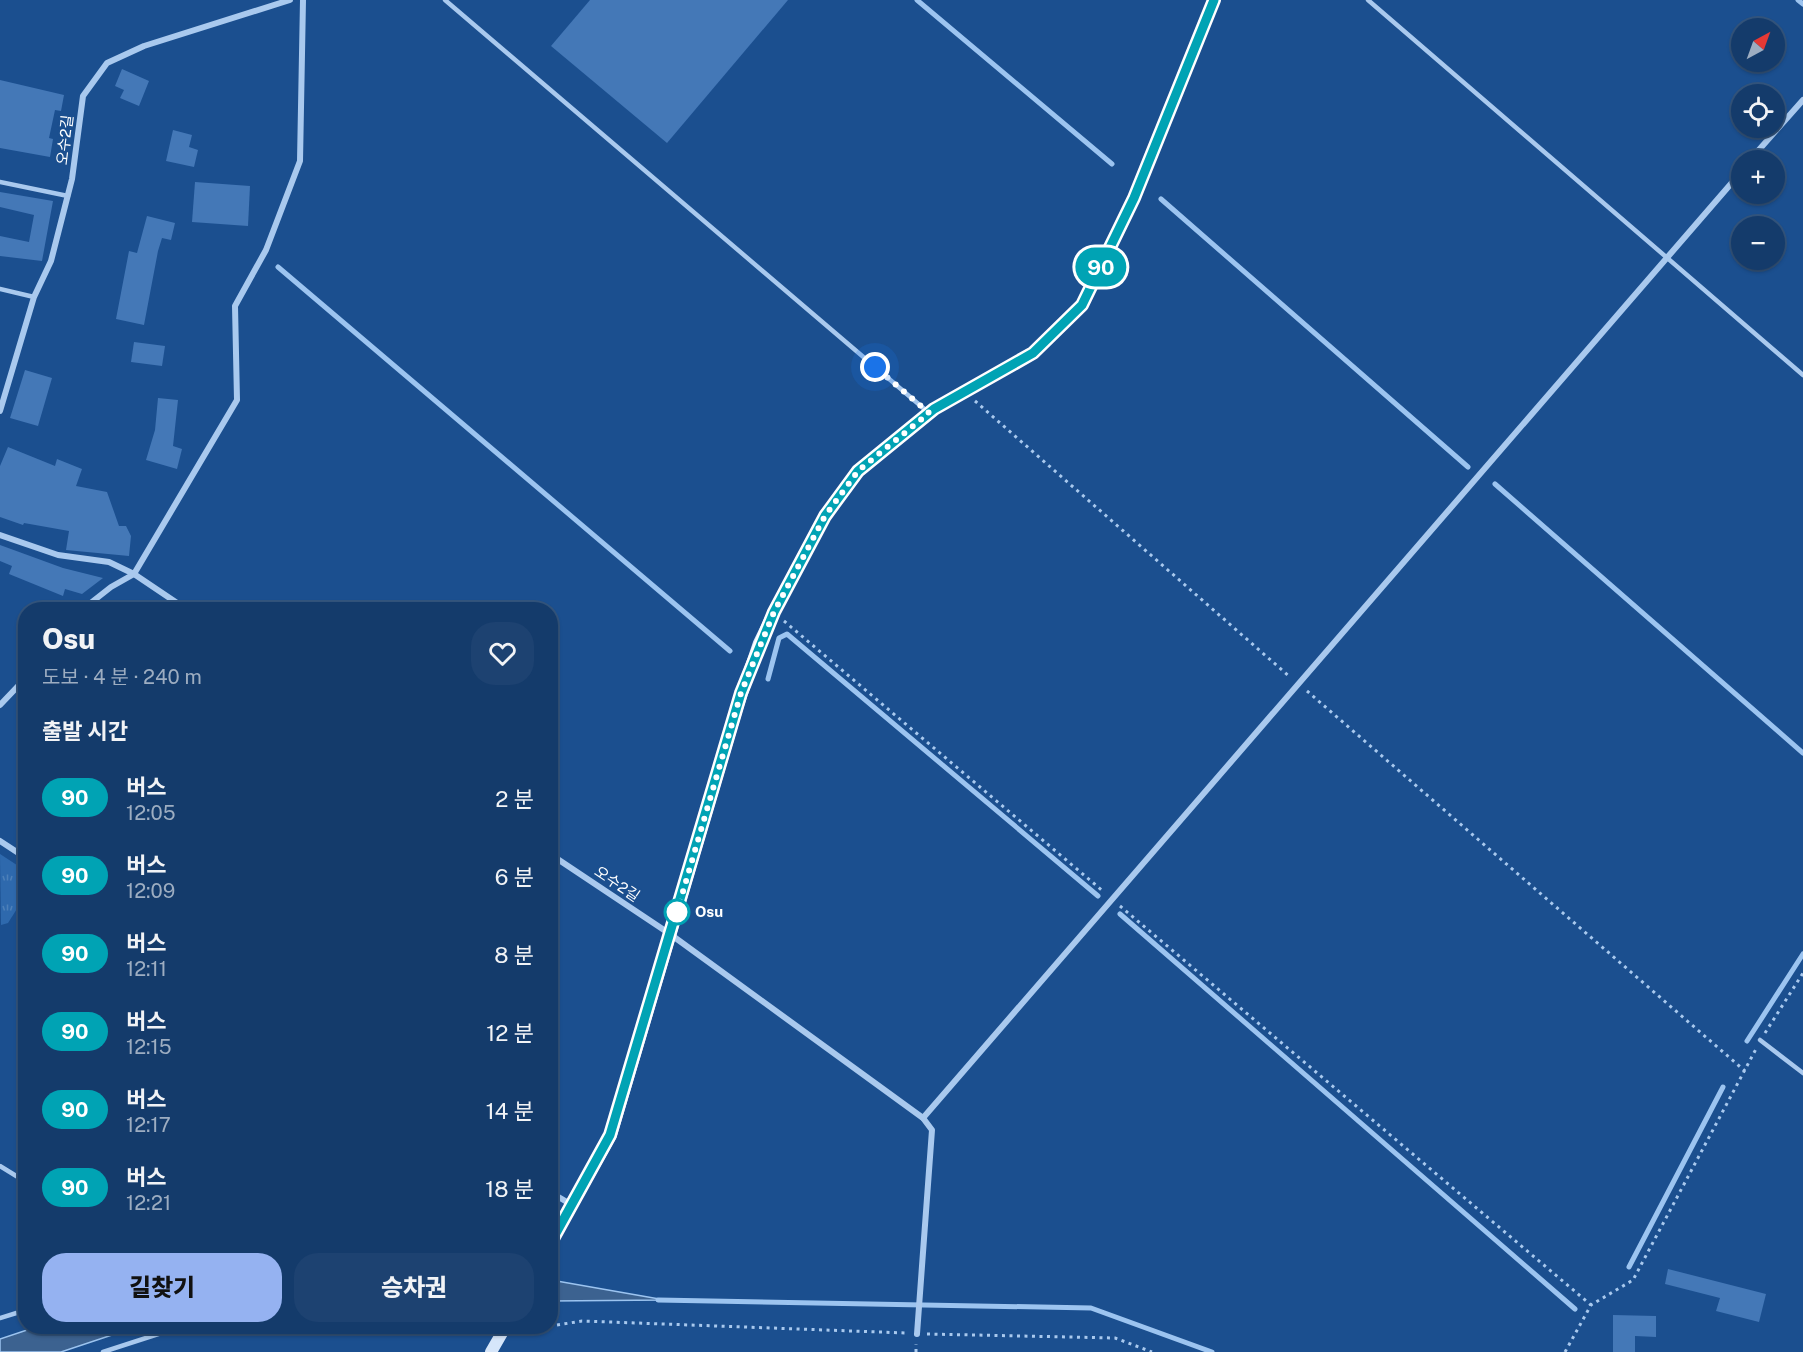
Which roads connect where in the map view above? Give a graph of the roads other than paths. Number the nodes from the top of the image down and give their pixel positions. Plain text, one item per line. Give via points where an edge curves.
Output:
1 (290, 0) edge
2 (303, 0) edge
3 (445, 0) edge
4 (1214, 0) edge
5 (1368, 0) edge
6 (1803, 100) edge
7 (1759, 150) edge
8 (0, 182) edge
9 (1731, 183) edge
10 (68, 196) junction
11 (1667, 256) junction
12 (0, 289) edge
13 (34, 297) junction
14 (1803, 375) edge
15 (0, 411) edge
16 (929, 413) junction
17 (0, 535) edge
18 (134, 574) junction
19 (92, 602) edge
20 (176, 602) edge
21 (18, 686) edge
22 (0, 705) edge
23 (0, 841) edge
24 (18, 853) edge
25 (558, 859) edge
26 (670, 934) junction
27 (1760, 1040) road end
28 (1803, 1073) edge
29 (923, 1118) junction
30 (0, 1166) edge
31 (18, 1177) edge
32 (558, 1197) edge
33 (572, 1205) junction
34 (558, 1229) edge
35 (18, 1312) edge
36 (0, 1318) edge
37 (158, 1334) edge
38 (501, 1334) edge
39 (918, 1334) road end
40 (103, 1352) edge
41 (491, 1352) edge

1 - 10 street, 오수2길 via 144,46 108,63 83,96
2 - 18 street via 300,161 266,250 235,306 237,400
3 - 16 lane
4 - 16 main road via 1134,198 1082,305 1033,353
5 - 11 lane
6 - 7 street
8 - 10 lane
9 - 11 street
10 - 13 street, 오수2길 via 51,261
11 - 14 lane
11 - 29 street
12 - 13 lane
13 - 15 street, 오수2길
16 - 26 main road via 858,471 825,516 774,612 738,705
17 - 18 street via 58,555 110,562
18 - 19 street
18 - 20 street
21 - 22 street
23 - 24 street
25 - 26 street, 오수2길
26 - 29 street, 오수2길
26 - 33 main road via 610,1135
27 - 28 lane
29 - 39 street via 932,1130
30 - 31 lane
32 - 33 street
33 - 34 main road
35 - 36 lane
37 - 40 lane
38 - 41 main road

